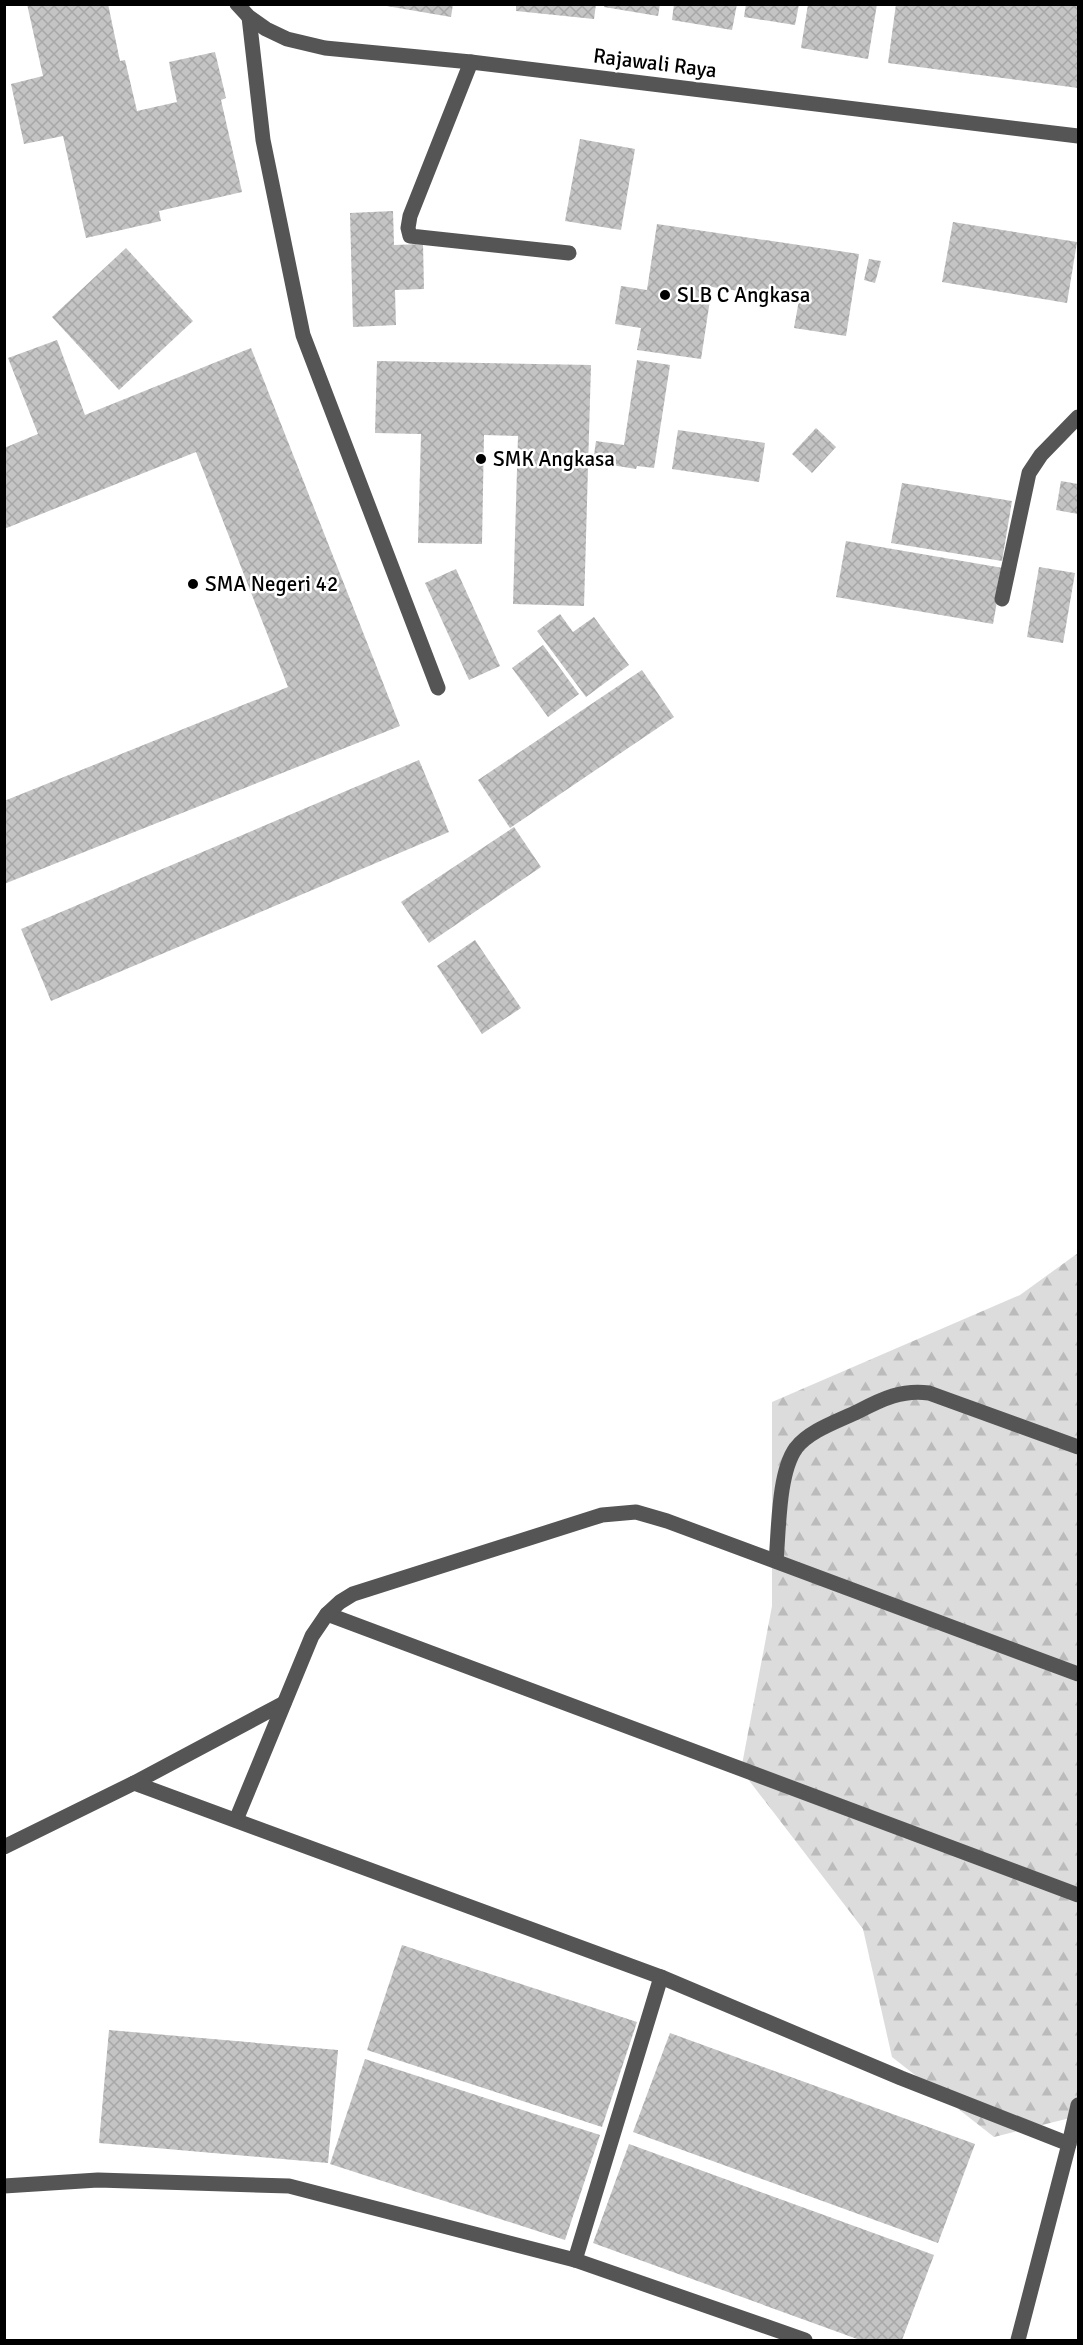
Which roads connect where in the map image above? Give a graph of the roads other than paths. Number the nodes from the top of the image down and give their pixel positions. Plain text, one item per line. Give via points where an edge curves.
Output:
1 (237, 4) edge
2 (249, 17) junction
3 (471, 62) junction
4 (1078, 136) edge
5 (569, 253) dead end
6 (1078, 417) edge
7 (1002, 599) dead end
8 (438, 688) dead end
9 (1078, 1447) edge
10 (776, 1561) junction
11 (327, 1614) junction
12 (1078, 1674) edge
13 (284, 1703) junction
14 (134, 1783) junction
15 (236, 1820) junction
16 (4, 1847) edge
17 (1078, 1895) edge
18 (661, 1977) junction
19 (1078, 2105) edge
20 (1069, 2144) junction
21 (4, 2186) edge
22 (575, 2260) junction
23 (805, 2340) edge
24 (1018, 2340) edge

1 - 2 street, Rajawali Raya
2 - 3 street, Rajawali Raya via 306,45
2 - 8 street via 263,140 303,335
3 - 4 street, Rajawali Raya
3 - 5 street via 410,216 411,236
6 - 7 street via 1029,473
9 - 10 street via 929,1393 914,1391 884,1398 824,1428 797,1448 784,1482
10 - 11 street via 652,1516 602,1515 353,1594
10 - 12 street
11 - 13 street via 312,1636
11 - 17 street
13 - 14 street
13 - 15 street
14 - 15 street
14 - 16 street
15 - 18 street
18 - 20 street
18 - 22 street
19 - 20 street
20 - 24 street
21 - 22 street via 98,2180 289,2187
22 - 23 street

